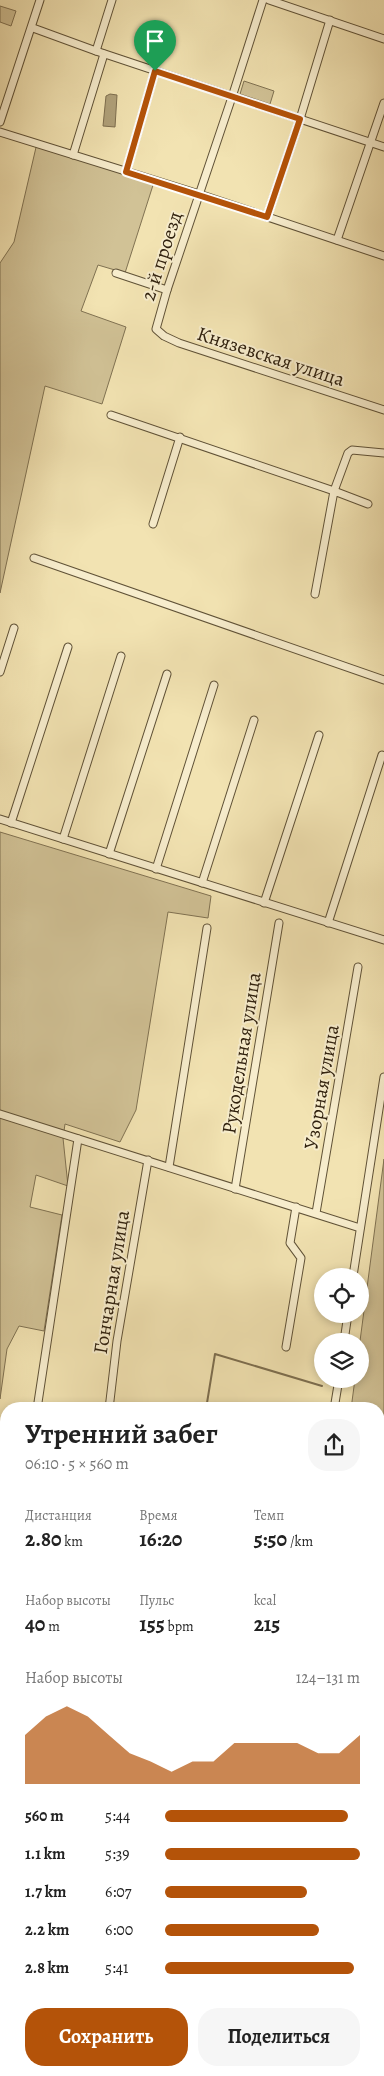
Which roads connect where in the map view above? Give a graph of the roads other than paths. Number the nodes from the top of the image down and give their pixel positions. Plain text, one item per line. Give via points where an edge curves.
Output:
1 (40, 0) edge
2 (112, 0) edge
3 (262, 0) edge
4 (269, 0) edge
5 (330, 20) junction
6 (32, 28) junction
7 (384, 39) edge
8 (96, 51) junction
9 (104, 54) junction
10 (155, 71) junction
11 (232, 97) junction
12 (384, 103) edge
13 (300, 119) junction
14 (0, 122) edge
15 (0, 132) edge
16 (371, 143) junction
17 (384, 148) edge
18 (73, 155) junction
19 (126, 172) junction
20 (199, 194) junction
21 (267, 217) junction
22 (337, 240) junction
23 (384, 256) edge
24 (116, 272) dead end
25 (167, 290) junction
26 (156, 323) joint
27 (384, 410) edge
28 (111, 415) dead end
29 (180, 437) junction
30 (384, 453) edge
31 (334, 491) junction
32 (368, 504) dead end
33 (153, 524) dead end
34 (34, 558) dead end
35 (315, 594) dead end
36 (14, 628) dead end
37 (68, 647) dead end
38 (121, 656) dead end
39 (0, 672) edge
40 (167, 674) dead end
41 (384, 680) edge
42 (214, 685) dead end
43 (254, 720) dead end
44 (319, 735) dead end
45 (382, 755) dead end
46 (0, 819) edge
47 (11, 823) junction
48 (63, 839) junction
49 (109, 854) junction
50 (156, 868) junction
51 (202, 883) junction
52 (264, 903) junction
53 (279, 923) dead end
54 (328, 923) junction
55 (207, 928) dead end
56 (384, 940) edge
57 (358, 967) dead end
58 (384, 1077) edge
59 (0, 1114) edge
60 (78, 1138) junction
61 (148, 1160) junction
62 (169, 1167) junction
63 (235, 1189) junction
64 (296, 1207) junction
65 (316, 1213) junction
66 (360, 1228) junction
67 (354, 1268) edge
68 (286, 1347) dead end
69 (338, 1388) edge
70 (38, 1402) edge
71 (109, 1402) edge
72 (335, 1402) edge

1 - 6 street
2 - 8 street
3 - 11 street, 2-й проезд
4 - 5 street
5 - 7 street
5 - 13 street
6 - 8 street
6 - 14 street
8 - 9 street
9 - 10 street
9 - 18 street
10 - 11 street
10 - 19 street
11 - 13 street
11 - 20 street, 2-й проезд
12 - 16 street
13 - 16 street
13 - 21 street
15 - 18 street
16 - 17 street
16 - 22 street
18 - 19 street
19 - 20 street
20 - 21 street
20 - 25 street, 2-й проезд
21 - 22 street
22 - 23 street
24 - 25 street
25 - 26 street, 2-й проезд
26 - 27 street, Князевская улица via 160,334 179,343
28 - 29 street
29 - 31 street
29 - 33 street
30 - 31 street via 352,450 348,453
31 - 32 street
31 - 35 street
34 - 41 street
36 - 39 street
37 - 47 street
38 - 48 street
40 - 49 street
42 - 50 street
43 - 51 street
44 - 52 street
45 - 54 street
46 - 47 street
47 - 48 street
48 - 49 street
49 - 50 street
50 - 51 street
51 - 52 street
52 - 54 street
53 - 63 street, Рукодельная улица
54 - 56 street
55 - 62 street
57 - 65 street, Узорная улица
58 - 66 street
59 - 60 street
60 - 61 street
60 - 70 street
61 - 62 street
61 - 71 street, Гончарная улица
62 - 63 street
63 - 64 street
64 - 65 street
64 - 68 street via 290,1243 301,1258
65 - 66 street
66 - 67 street
69 - 72 street

